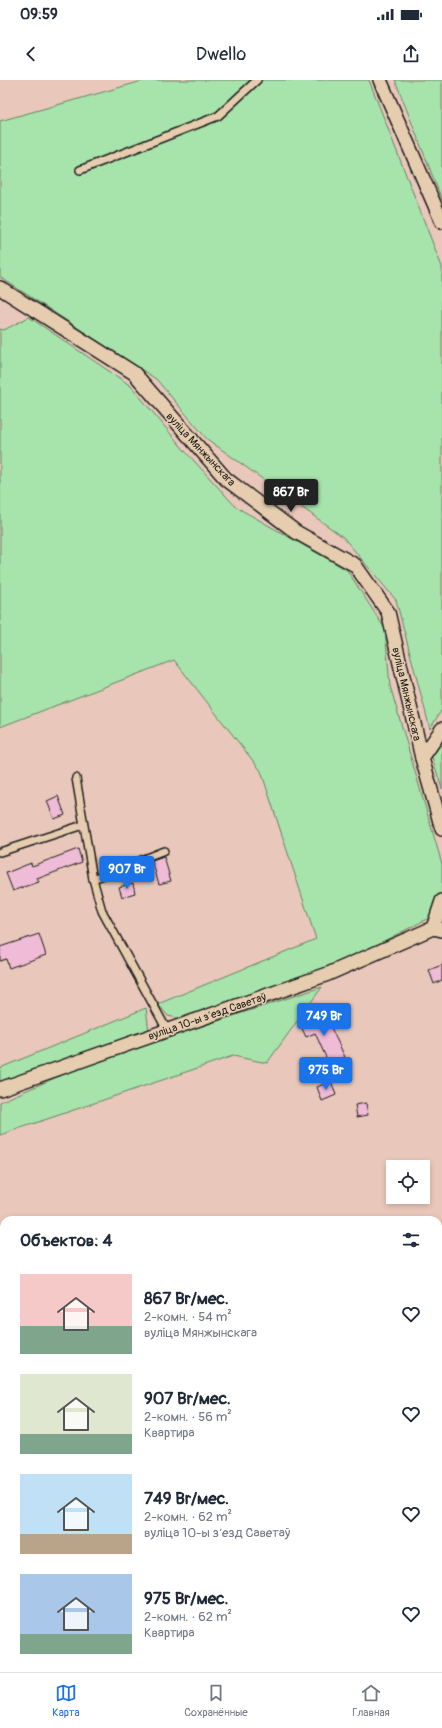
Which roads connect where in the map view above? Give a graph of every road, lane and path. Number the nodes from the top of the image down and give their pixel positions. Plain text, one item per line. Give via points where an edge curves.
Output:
1 (257, 80) edge
2 (380, 80) edge
3 (80, 170) dead end
4 (442, 222) edge
5 (0, 288) edge
6 (442, 729) edge
7 (422, 758) junction
8 (76, 778) dead end
9 (83, 824) junction
10 (442, 829) edge
11 (164, 851) dead end
12 (0, 852) edge
13 (93, 879) junction
14 (442, 902) edge
15 (438, 929) edge
16 (167, 1030) junction
17 (0, 1089) edge

1 - 3 lane via 218,116
2 - 4 street
5 - 7 street, вуліца Мянжынскага via 134,374 226,479 296,532 355,565 388,612
6 - 7 street
7 - 10 street, вуліца Мянжынскага
8 - 9 lane
9 - 12 lane
9 - 13 lane
11 - 13 lane
13 - 16 lane via 102,911
14 - 15 street, вуліца 10-ы зʼезд Саветаў
15 - 16 street, вуліца 10-ы зʼезд Саветаў via 328,974
16 - 17 street, вуліца 10-ы зʼезд Саветаў

